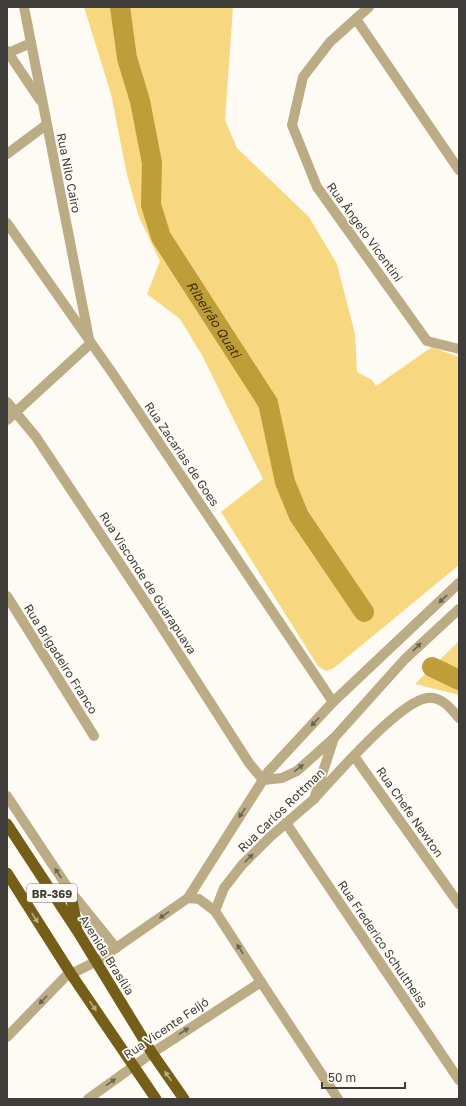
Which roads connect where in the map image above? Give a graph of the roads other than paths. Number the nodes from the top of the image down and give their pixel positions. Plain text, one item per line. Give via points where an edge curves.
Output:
1 (24, 7) edge
2 (369, 7) edge
3 (356, 19) junction
4 (31, 43) junction
5 (8, 52) edge
6 (42, 103) junction
7 (46, 125) junction
8 (7, 154) edge
9 (459, 170) edge
10 (7, 223) edge
11 (90, 344) junction
12 (459, 349) edge
13 (7, 402) edge
14 (11, 417) edge
15 (459, 583) edge
16 (7, 596) edge
17 (459, 609) edge
18 (333, 702) junction
19 (459, 718) edge
20 (94, 736) dead end
21 (334, 738) junction
22 (354, 756) junction
23 (263, 780) junction
24 (7, 796) edge
25 (314, 799) junction
26 (286, 823) junction
27 (7, 824) edge
28 (7, 873) edge
29 (70, 891) junction
30 (188, 898) junction
31 (459, 904) edge
32 (215, 911) junction
33 (78, 932) junction
34 (116, 948) junction
35 (97, 961) junction
36 (71, 974) junction
37 (261, 982) junction
38 (7, 1037) edge
39 (152, 1053) junction
40 (133, 1065) junction
41 (459, 1080) edge
42 (88, 1099) edge
43 (156, 1099) edge
44 (184, 1099) edge
45 (338, 1099) edge

1 - 4 street, Rua Nilo Cairo
2 - 3 street, Rua Ângelo Vicentini
3 - 9 street
3 - 12 street, Rua Ângelo Vicentini via 330,42 303,77 292,125 317,187 427,341
4 - 5 street
4 - 6 street, Rua Nilo Cairo
5 - 6 street
6 - 7 street, Rua Nilo Cairo
7 - 8 street
7 - 11 street, Rua Nilo Cairo
10 - 11 street, Rua Zacarias de Goes
11 - 14 street
11 - 18 street, Rua Zacarias de Goes via 113,374
13 - 14 street, Rua Visconde de Guarapuava
14 - 23 street, Rua Visconde de Guarapuava via 36,437 249,763
15 -> 18 street
16 - 20 street, Rua Brigadeiro Franco
21 -> 17 street via 390,674
18 -> 23 street
19 - 22 street, Rua Carlos Rottman via 446,702 428,698 412,704 383,727
23 -> 21 street via 282,778 297,771
21 - 25 street
22 - 25 street, Rua Carlos Rottman
22 - 31 street, Rua Chefe Newton
23 -> 30 street
29 -> 24 street
25 - 26 street, Rua Carlos Rottman
32 -> 26 street, Rua Carlos Rottman via 224,888 242,865
26 - 41 street, Rua Frederico Schultheiss
27 - 33 highway, Avenida Brasília / BR-369
28 -> 36 highway, BR-369
29 - 33 highway
29 - 34 street
30 - 32 street via 199,899
30 -> 34 street
37 -> 32 street
33 - 35 highway, Avenida Brasília / BR-369
34 - 35 street
35 - 36 street
35 - 39 highway, Avenida Brasília / BR-369
36 -> 38 street
36 -> 40 highway, BR-369
39 -> 37 street, Rua Vicente Feijó
37 - 45 street
39 - 40 street, Rua Vicente Feijó
44 -> 39 highway, Avenida Brasília / BR-369
42 -> 40 street, Rua Vicente Feijó
40 - 43 highway, BR-369

